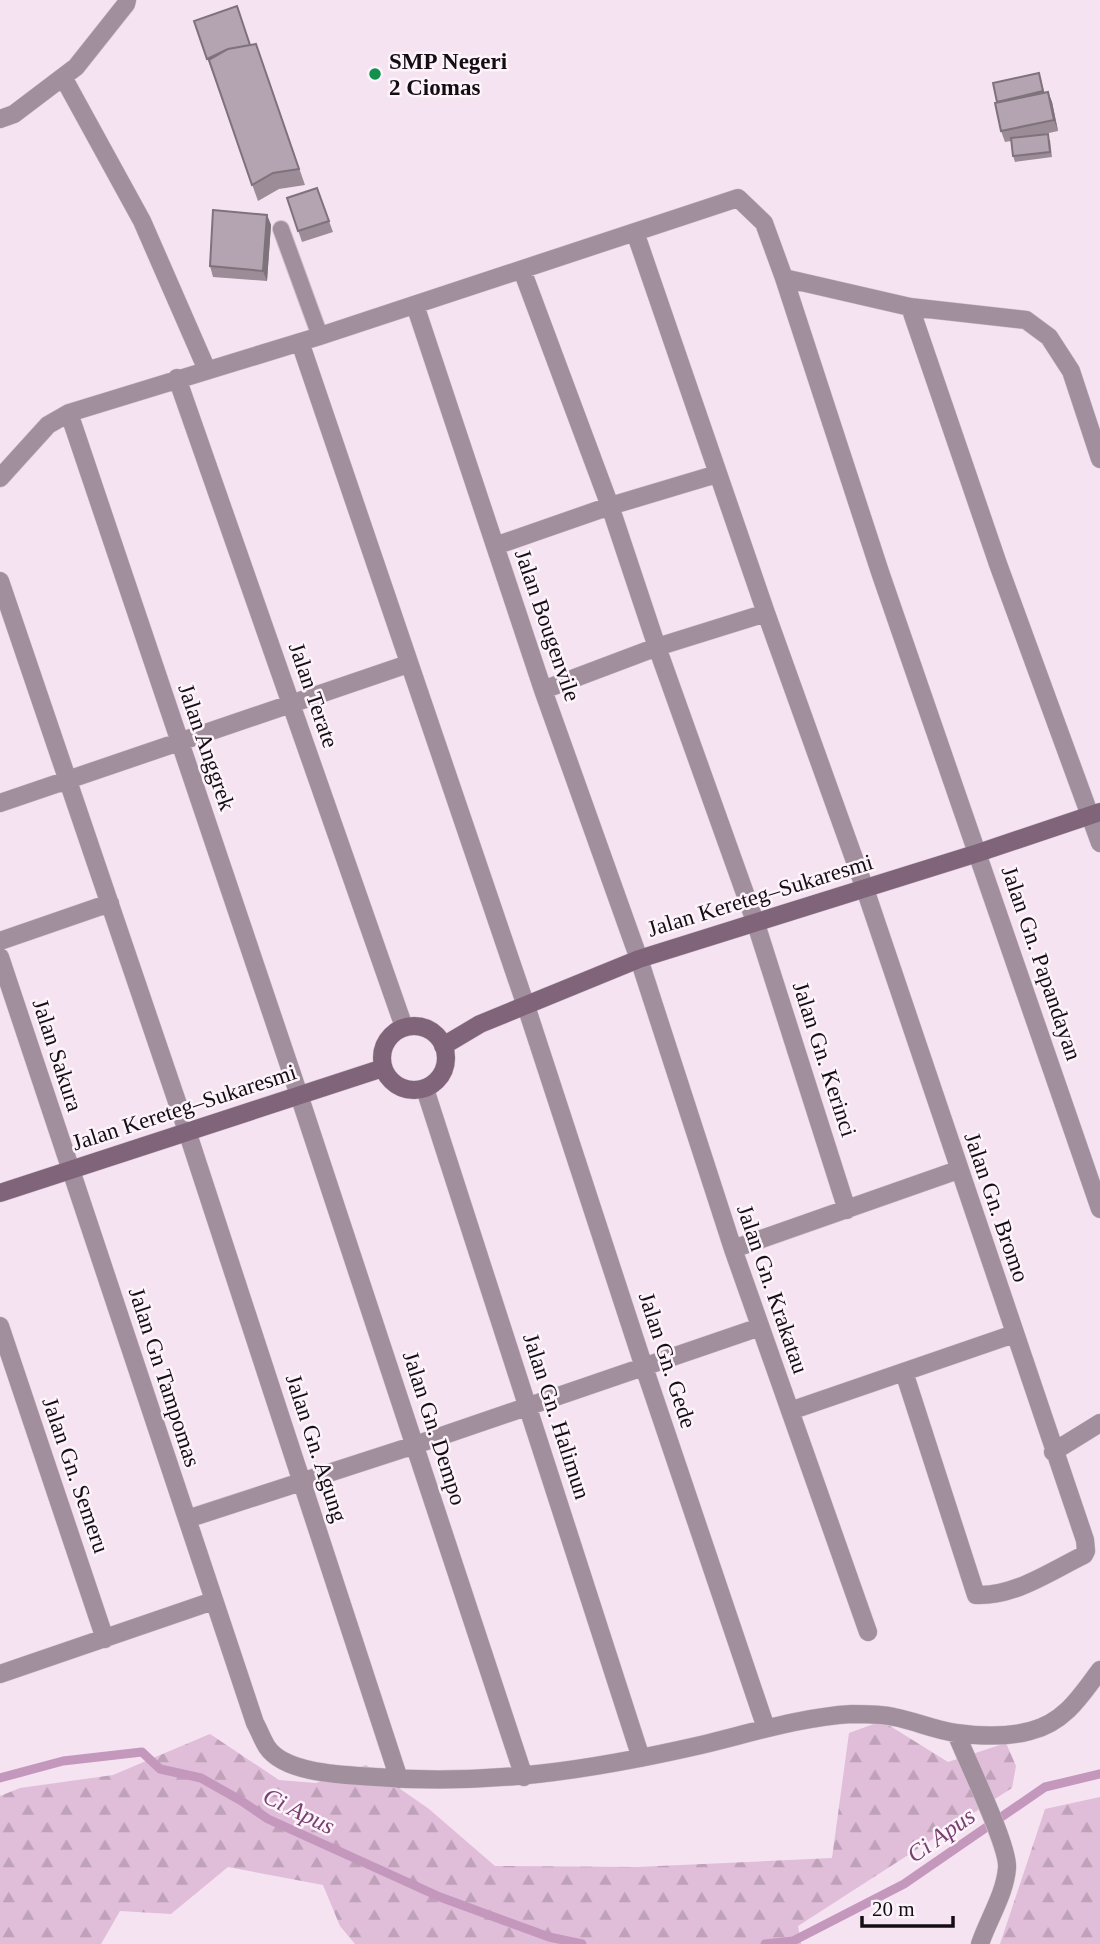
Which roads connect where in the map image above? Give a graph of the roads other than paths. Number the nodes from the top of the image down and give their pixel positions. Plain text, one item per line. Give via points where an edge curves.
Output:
1 (127, 0) edge
2 (63, 76) junction
3 (0, 118) edge
4 (281, 229) dead end
5 (635, 232) junction
6 (522, 270) junction
7 (784, 278) junction
8 (415, 304) junction
9 (911, 307) junction
10 (320, 335) junction
11 (300, 342) junction
12 (207, 370) junction
13 (177, 378) junction
14 (69, 413) junction
15 (1100, 459) edge
16 (717, 474) junction
17 (0, 478) edge
18 (610, 506) junction
19 (495, 546) junction
20 (0, 581) edge
21 (766, 613) junction
22 (657, 648) junction
23 (408, 664) junction
24 (543, 690) junction
25 (291, 704) junction
26 (180, 742) junction
27 (68, 780) junction
28 (0, 803) edge
29 (1095, 813) edge
30 (1100, 843) edge
31 (978, 853) junction
32 (865, 889) junction
33 (110, 903) junction
34 (756, 924) junction
35 (0, 941) edge
36 (0, 957) edge
37 (639, 959) junction
38 (526, 1006) junction
39 (404, 1027) junction
40 (443, 1046) junction
41 (383, 1069) junction
42 (425, 1089) junction
43 (299, 1095) junction
44 (187, 1131) junction
45 (70, 1169) junction
46 (958, 1170) junction
47 (0, 1193) edge
48 (1100, 1209) edge
49 (847, 1210) junction
50 (733, 1248) junction
51 (0, 1326) edge
52 (760, 1328) junction
53 (1014, 1334) junction
54 (644, 1367) junction
55 (904, 1372) junction
56 (528, 1406) junction
57 (790, 1411) junction
58 (1100, 1423) edge
59 (415, 1445) junction
60 (1053, 1451) junction
61 (302, 1482) junction
62 (187, 1519) junction
63 (213, 1601) junction
64 (868, 1632) dead end
65 (105, 1639) junction
66 (1100, 1670) edge
67 (0, 1674) edge
68 (766, 1728) junction
69 (956, 1733) junction
70 (641, 1758) junction
71 (524, 1777) junction
72 (399, 1779) junction
73 (980, 1944) edge

1 - 2 street via 76,67
2 - 3 street via 14,114
2 - 12 street via 142,221
4 - 10 lane
5 - 6 street
5 - 7 street, Jalan Gn. Papandayan via 738,198 764,223
5 - 16 street, Jalan Gn. Bromo
6 - 8 street
6 - 18 street, Jalan Gn. Kerinci
7 - 9 street
7 - 31 street, Jalan Gn. Papandayan
8 - 10 street
8 - 19 street, Jalan Bougenvile
9 - 15 street via 1026,320 1049,337 1071,371
9 - 29 street via 998,564
10 - 11 street
11 - 12 street
11 - 23 street, Jalan Gn. Gede
12 - 13 street
13 - 14 street
13 - 25 street, Jalan Terate
14 - 17 street via 48,425
14 - 26 street, Jalan Anggrek
16 - 18 street
16 - 21 street, Jalan Gn. Bromo
18 - 19 street
18 - 22 street, Jalan Gn. Kerinci
19 - 24 street, Jalan Bougenvile
20 - 27 street, Jalan Gn. Agung
21 - 22 street
21 - 32 street, Jalan Gn. Bromo
22 - 24 street
22 - 34 street, Jalan Gn. Kerinci
23 - 25 street
23 - 38 street, Jalan Gn. Gede
24 - 37 street, Jalan Bougenvile
25 - 26 street
25 - 39 street, Jalan Terate
26 - 27 street
26 - 43 street, Jalan Anggrek
27 - 28 street
27 - 33 street, Jalan Gn. Agung
29 - 30 street
29 - 31 street, Jalan Kereteg–Sukaresmi
31 - 32 street, Jalan Kereteg–Sukaresmi
31 - 48 street, Jalan Gn. Papandayan
32 - 34 street, Jalan Kereteg–Sukaresmi
32 - 46 street, Jalan Gn. Bromo
33 - 35 street
33 - 44 street, Jalan Gn. Agung
34 - 37 street, Jalan Kereteg–Sukaresmi
34 - 49 street, Jalan Gn. Kerinci
36 - 45 street, Jalan Sakura
37 - 38 street, Jalan Kereteg–Sukaresmi
37 - 50 street, Jalan Gn. Krakatau
38 - 40 street, Jalan Kereteg–Sukaresmi via 480,1024
38 - 54 street, Jalan Gn. Gede
39 - 40 street via 428,1029
39 - 41 street via 385,1043
40 - 42 street via 446,1056 441,1076
41 - 42 street via 400,1087
41 - 43 street, Jalan Kereteg–Sukaresmi
42 - 56 street, Jalan Gn. Halimun
43 - 44 street, Jalan Kereteg–Sukaresmi
43 - 59 street, Jalan Gn. Dempo
44 - 45 street, Jalan Kereteg–Sukaresmi
44 - 61 street, Jalan Gn. Agung
45 - 47 street, Jalan Kereteg–Sukaresmi
45 - 62 street, Jalan Gn Tampomas
46 - 49 street
46 - 53 street, Jalan Gn. Bromo
49 - 50 street
50 - 52 street, Jalan Gn. Krakatau
51 - 65 street, Jalan Gn. Semeru
52 - 54 street
52 - 57 street, Jalan Gn. Krakatau
53 - 55 street
53 - 60 street, Jalan Gn. Bromo
54 - 56 street
54 - 68 street, Jalan Gn. Gede
55 - 57 street
55 - 60 street, Jalan Gn. Bromo via 976,1595 1007,1592 1084,1555 1085,1540
56 - 59 street
56 - 70 street, Jalan Gn. Halimun
57 - 64 street, Jalan Gn. Krakatau
58 - 60 street
59 - 61 street
59 - 71 street, Jalan Gn. Dempo
61 - 62 street
61 - 72 street, Jalan Gn. Agung
62 - 63 street, Jalan Gn Tampomas
63 - 65 street
63 - 72 street, Jalan Gn Tampomas via 268,1748 299,1769
65 - 67 street
66 - 69 street, Jalan Gn Tampomas via 1071,1710 1050,1724 1030,1732
68 - 69 street, Jalan Gn Tampomas via 851,1714 892,1716
68 - 70 street, Jalan Gn Tampomas
69 - 73 street via 1000,1836 1007,1866
70 - 71 street, Jalan Gn Tampomas
71 - 72 street, Jalan Gn Tampomas

